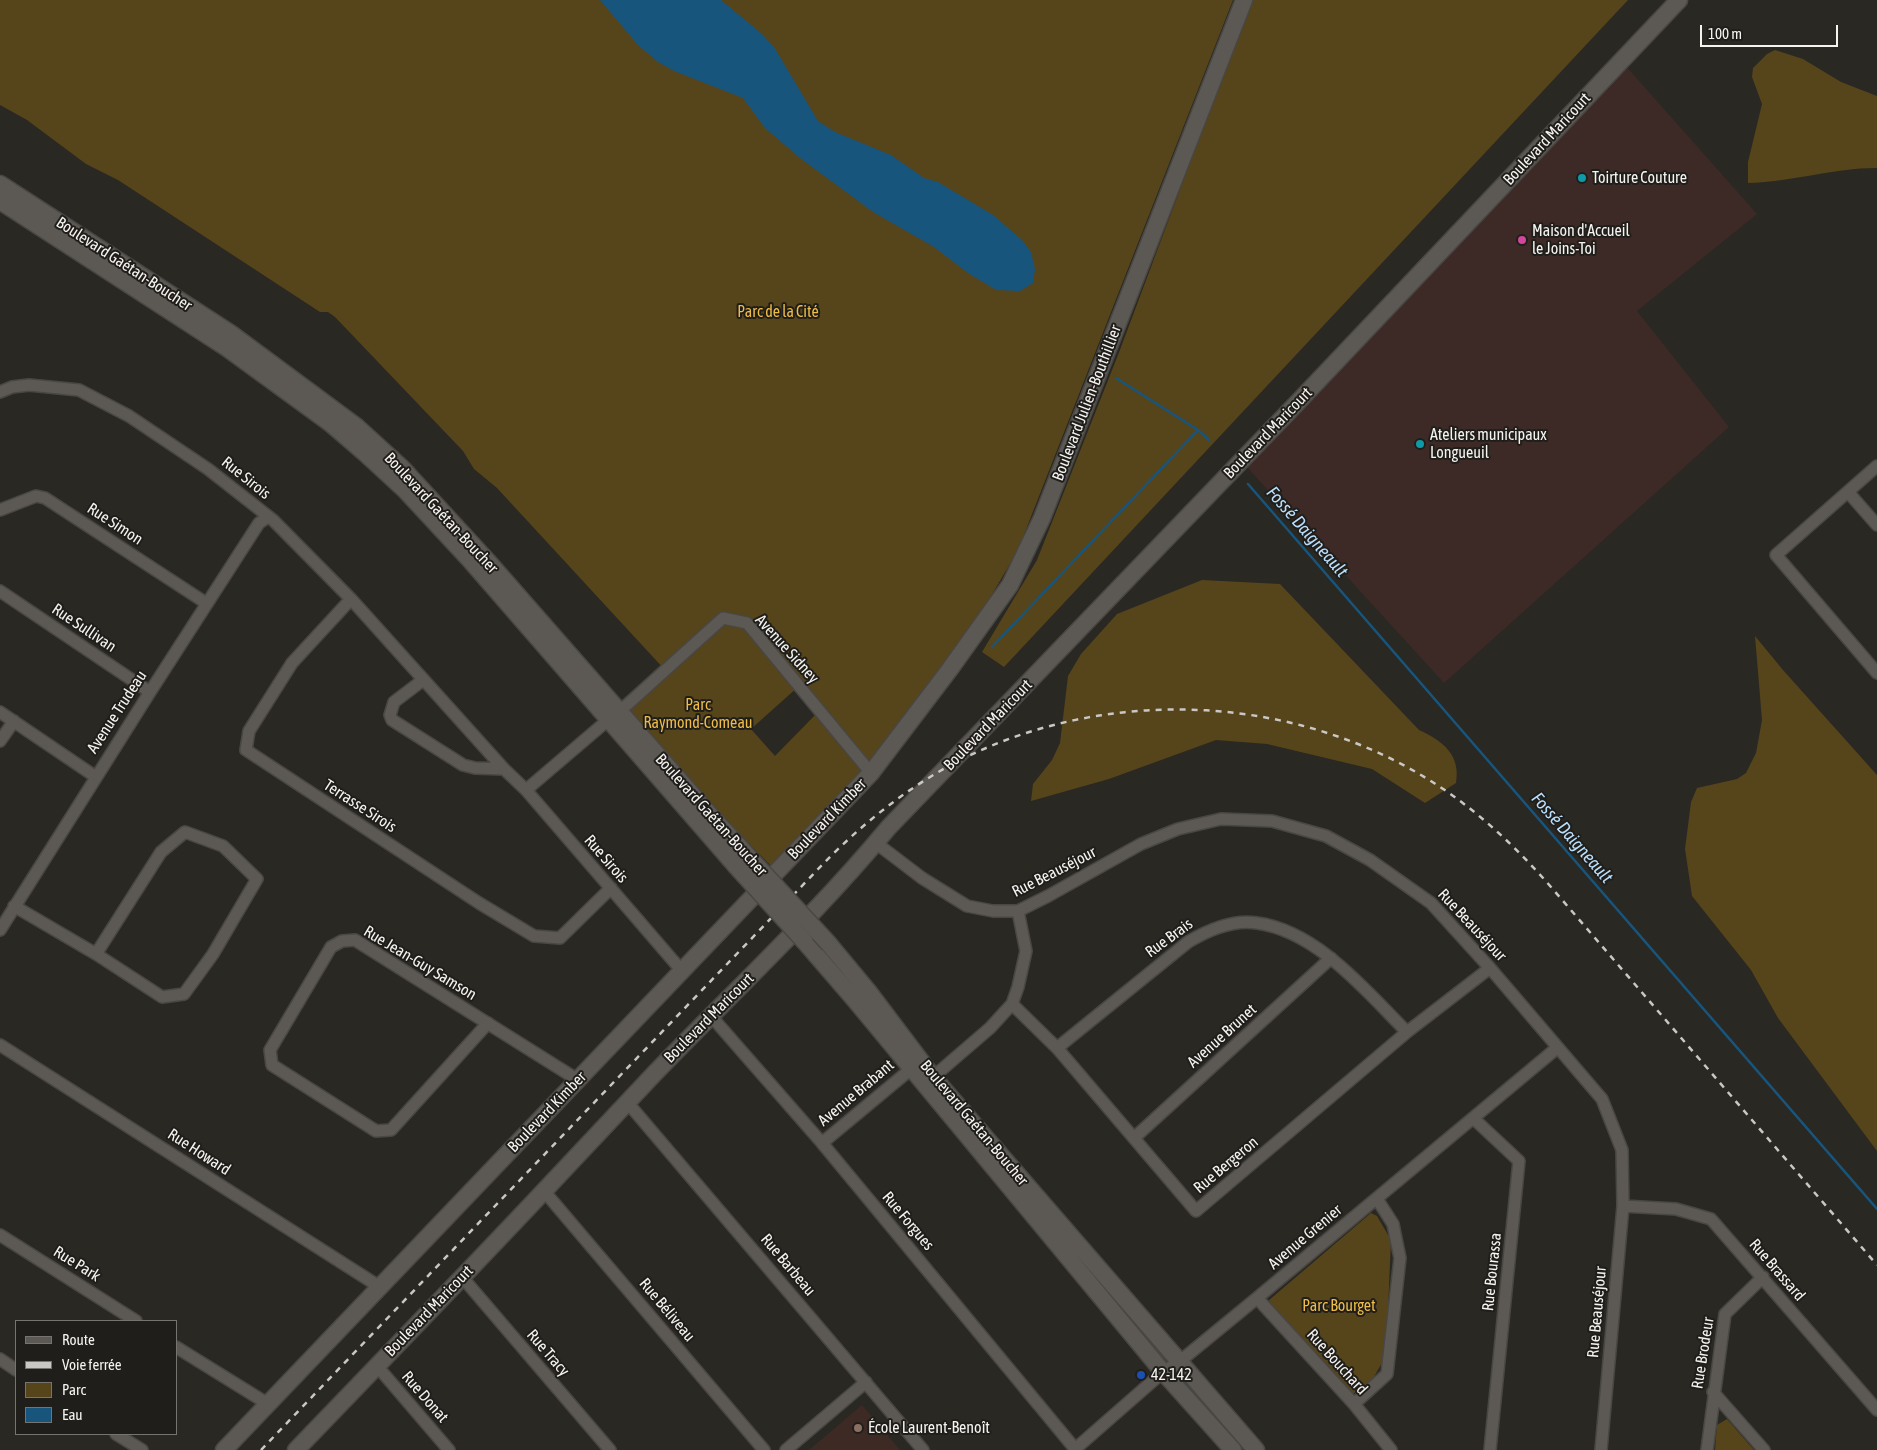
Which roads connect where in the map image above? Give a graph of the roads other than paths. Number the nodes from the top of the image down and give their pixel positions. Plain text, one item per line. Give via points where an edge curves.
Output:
1 (1244, 0) edge
2 (1680, 0) edge
3 (0, 184) edge
4 (0, 201) edge
5 (0, 392) edge
6 (1877, 466) edge
7 (1848, 492) junction
8 (0, 510) edge
9 (268, 517) junction
10 (1877, 525) edge
11 (0, 591) edge
12 (351, 599) junction
13 (206, 603) junction
14 (1877, 673) edge
15 (423, 680) junction
16 (150, 692) junction
17 (0, 712) edge
18 (614, 716) junction
19 (14, 721) junction
20 (0, 741) edge
21 (504, 770) junction
22 (871, 774) junction
23 (96, 776) junction
24 (526, 790) junction
25 (876, 843) junction
26 (611, 888) junction
27 (14, 906) junction
28 (1018, 911) junction
29 (0, 930) edge
30 (96, 954) junction
31 (1331, 958) junction
32 (1490, 968) junction
33 (682, 971) junction
34 (862, 996) junction
35 (1012, 1004) junction
36 (711, 1016) junction
37 (488, 1023) junction
38 (1408, 1032) junction
39 (0, 1044) edge
40 (1057, 1048) junction
41 (1557, 1048) junction
42 (911, 1069) junction
43 (933, 1077) junction
44 (578, 1080) junction
45 (627, 1102) junction
46 (1473, 1118) junction
47 (1134, 1138) junction
48 (822, 1143) junction
49 (544, 1191) junction
50 (1377, 1199) junction
51 (1623, 1206) junction
52 (0, 1235) edge
53 (462, 1277) junction
54 (1762, 1277) junction
55 (380, 1287) junction
56 (1257, 1298) junction
57 (134, 1320) edge
58 (178, 1347) edge
59 (0, 1359) edge
60 (1179, 1362) junction
61 (377, 1366) junction
62 (15, 1369) edge
63 (1163, 1372) junction
64 (866, 1382) junction
65 (1713, 1392) junction
66 (268, 1404) junction
67 (1354, 1404) junction
68 (1877, 1410) edge
69 (118, 1435) edge
70 (142, 1450) edge
71 (224, 1450) edge
72 (296, 1450) edge
73 (449, 1450) edge
74 (610, 1450) edge
75 (764, 1450) edge
76 (786, 1450) edge
77 (923, 1450) edge
78 (1075, 1450) edge
79 (1233, 1450) edge
80 (1256, 1450) edge
81 (1390, 1450) edge
82 (1490, 1450) edge
83 (1601, 1450) edge
84 (1707, 1450) edge
85 (1764, 1450) edge

1 - 22 street, Boulevard Julien-Bouthillier via 1042,518 1010,585
2 - 25 street, Boulevard Maricourt
3 - 18 street, Boulevard Gaétan-Boucher via 230,333 353,424 402,468 499,573
4 - 18 street, Boulevard Gaétan-Boucher via 226,348 341,432 405,490
5 - 9 street, Rue Sirois via 29,385 79,390 161,437 208,469
6 - 7 street
7 - 10 street
7 - 14 street via 1776,555
8 - 13 street, Rue Simon via 36,496 45,498
9 - 12 street, Rue Sirois
9 - 13 street, Avenue Trudeau via 259,523
11 - 16 street, Rue Sullivan
12 - 15 street, Rue Sirois
12 - 26 street, Terrasse Sirois via 292,663 249,731 246,750 534,936 560,938
13 - 16 street, Avenue Trudeau
15 - 21 street, Rue Sirois
15 - 21 street via 394,702 390,715 392,720 463,765
16 - 23 street, Avenue Trudeau
17 - 19 street
18 - 22 street, Avenue Sidney via 723,618 747,623
18 - 24 street, Avenue Sidney
18 - 34 street, Boulevard Gaétan-Boucher, bridge via 724,842 829,944
19 - 20 street
19 - 23 street
21 - 24 street, Rue Sirois
22 - 33 street, Boulevard Kimber
23 - 27 street, Avenue Trudeau
24 - 26 street, Rue Sirois
25 - 28 street, Rue Beauséjour via 922,878 967,906
25 - 36 street, Boulevard Maricourt
26 - 33 street, Rue Sirois
27 - 29 street, Avenue Trudeau
27 - 30 street
28 - 32 street, Rue Beauséjour via 1140,844 1178,829 1221,820 1272,821 1326,836 1370,860 1431,903
28 - 35 street via 1026,950
30 - 30 street via 162,997 184,994 213,954 257,879 223,846 185,832 161,852
31 - 38 street, Rue Brais
31 - 40 street, Rue Brais via 1307,941 1256,922 1207,931 1188,942
31 - 47 street, Avenue Brunet
32 - 38 street, Rue Bergeron
32 - 41 street, Rue Beauséjour
33 - 44 street, Boulevard Kimber
34 - 42 street, Boulevard Gaétan-Boucher
34 - 43 street, Boulevard Gaétan-Boucher
35 - 40 street, Rue Bergeron
35 - 43 street via 990,1028
36 - 45 street, Boulevard Maricourt
36 - 48 street, Rue Forgues
37 - 37 street, Rue Jean-Guy Samson via 356,940 342,941 331,947 270,1050 272,1065 376,1131 391,1130
37 - 44 street, Rue Jean-Guy Samson
38 - 47 street, Rue Bergeron via 1196,1211
39 - 55 street, Rue Howard
40 - 47 street, Rue Bergeron
41 - 46 street, Avenue Grenier
41 - 51 street, Rue Beauséjour via 1602,1099 1622,1150
42 - 48 street, Avenue Brabant
42 - 63 street, Boulevard Gaétan-Boucher
43 - 60 street, Boulevard Gaétan-Boucher
44 - 55 street, Boulevard Kimber
45 - 49 street, Boulevard Maricourt
45 - 64 street, Rue Barbeau
46 - 50 street, Avenue Grenier
46 - 82 street, Rue Bourassa via 1519,1161
48 - 78 street, Rue Forgues
49 - 53 street, Boulevard Maricourt
49 - 75 street, Rue Béliveau
50 - 56 street, Avenue Grenier
50 - 67 street via 1393,1224 1400,1258 1392,1340 1387,1374
51 - 54 street, Rue Brassard via 1676,1209 1710,1220
51 - 83 street, Rue Beauséjour
52 - 57 street, Rue Park
53 - 61 street, Boulevard Maricourt
53 - 74 street, Rue Tracy
54 - 65 street, Rue Brodeur via 1725,1314
54 - 68 street, Rue Brassard
55 - 66 street, Boulevard Kimber
56 - 60 street, Avenue Grenier
56 - 67 street, Rue Bouchard
58 - 66 street
59 - 62 street
60 - 63 street, Avenue Grenier
60 - 80 street, Boulevard Gaétan-Boucher
61 - 72 street, Boulevard Maricourt
61 - 73 street, Rue Donat
63 - 78 street, Avenue Grenier
63 - 79 street, Boulevard Gaétan-Boucher
64 - 76 street
64 - 77 street, Rue Barbeau
65 - 84 street, Rue Brodeur
65 - 85 street
66 - 71 street, Boulevard Kimber
67 - 81 street, Rue Bouchard
69 - 70 street

